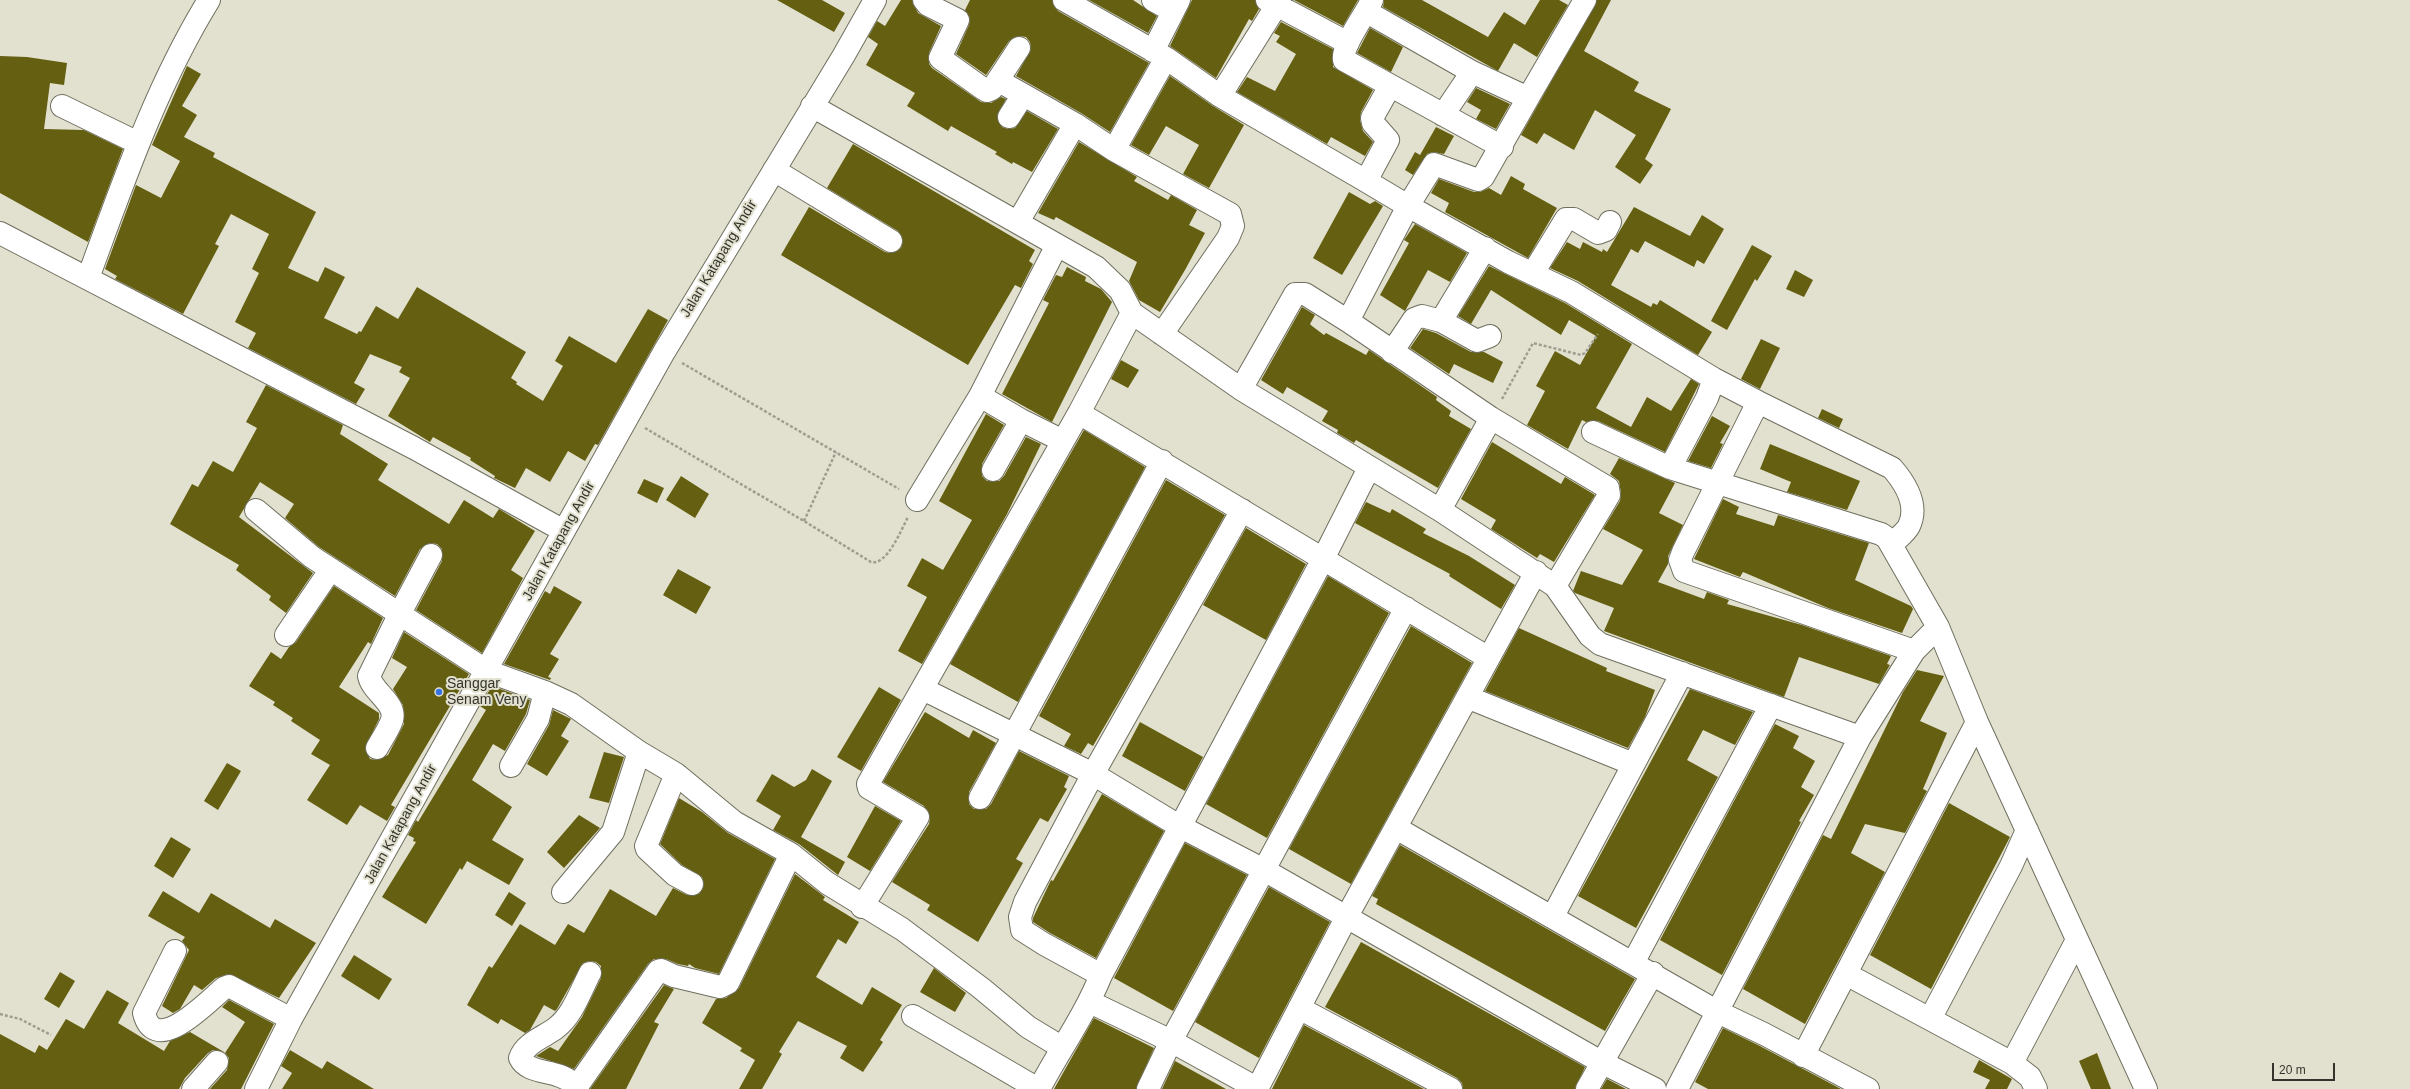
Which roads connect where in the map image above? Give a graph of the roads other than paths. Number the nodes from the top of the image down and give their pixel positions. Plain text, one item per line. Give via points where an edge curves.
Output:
1 (209, 0) edge
2 (875, 0) edge
3 (924, 0) edge
4 (1064, 0) edge
5 (1153, 0) edge
6 (1585, 0) edge
7 (1275, 2) edge
8 (1176, 6) edge
9 (1370, 6) edge
10 (1348, 43) junction
11 (1019, 48) dead end
12 (1160, 54) junction
13 (1472, 72) junction
14 (999, 81) junction
15 (1390, 86) junction
16 (1023, 95) junction
17 (1220, 96) junction
18 (1528, 98) junction
19 (62, 106) dead end
20 (812, 106) junction
21 (1443, 115) junction
22 (1009, 117) dead end
23 (1075, 124) junction
24 (138, 143) junction
25 (1502, 147) junction
26 (1114, 150) junction
27 (774, 170) junction
28 (1366, 181) junction
29 (1408, 206) junction
30 (1018, 222) junction
31 (1610, 222) dead end
32 (0, 233) edge
33 (891, 241) dead end
34 (1057, 245) junction
35 (1485, 248) junction
36 (1533, 272) junction
37 (88, 278) junction
38 (1132, 313) junction
39 (1348, 321) junction
40 (1441, 321) junction
41 (1162, 334) junction
42 (1490, 336) dead end
43 (1392, 352) junction
44 (1714, 379) junction
45 (1241, 389) junction
46 (980, 396) junction
47 (1758, 402) junction
48 (1079, 412) junction
49 (1491, 418) junction
50 (1020, 420) junction
51 (1593, 432) dead end
52 (1063, 441) junction
53 (1162, 461) junction
54 (1368, 468) junction
55 (1670, 468) junction
56 (993, 470) dead end
57 (1719, 484) junction
58 (917, 500) road end
59 (256, 510) dead end
60 (1242, 510) junction
61 (1440, 510) junction
62 (564, 531) junction
63 (1892, 544) junction
64 (431, 555) dead end
65 (1323, 559) junction
66 (331, 569) junction
67 (1536, 572) junction
68 (1555, 586) junction
69 (1406, 608) junction
70 (400, 612) junction
71 (1938, 627) junction
72 (286, 635) dead end
73 (1914, 651) junction
74 (1487, 657) junction
75 (487, 671) junction
76 (1682, 673) junction
77 (923, 689) junction
78 (545, 692) junction
79 (1467, 697) junction
80 (1771, 705) junction
81 (1977, 722) junction
82 (1013, 734) junction
83 (1860, 737) junction
84 (377, 748) dead end
85 (639, 752) junction
86 (1633, 764) junction
87 (511, 766) dead end
88 (676, 774) junction
89 (1092, 774) junction
90 (980, 798) dead end
91 (1179, 826) junction
92 (1396, 828) junction
93 (2027, 830) junction
94 (791, 854) junction
95 (1264, 870) junction
96 (692, 884) dead end
97 (563, 892) dead end
98 (862, 907) junction
99 (1553, 916) junction
100 (1346, 918) junction
101 (2077, 940) junction
102 (175, 951) dead end
103 (1633, 963) junction
104 (590, 973) dead end
105 (1653, 973) junction
106 (1846, 974) junction
107 (1101, 975) junction
108 (1090, 1002) junction
109 (1299, 1008) junction
110 (1718, 1012) junction
111 (912, 1016) dead end
112 (1930, 1018) junction
113 (291, 1019) junction
114 (1172, 1041) junction
115 (1061, 1047) junction
116 (1803, 1056) junction
117 (217, 1062) dead end
118 (1601, 1062) junction
119 (2012, 1063) junction
120 (2030, 1085) edge
121 (193, 1089) edge
122 (256, 1089) edge
123 (1039, 1089) edge
124 (1148, 1089) edge
125 (1257, 1089) edge
126 (1451, 1089) edge
127 (1587, 1089) edge
128 (1655, 1089) edge
129 (1677, 1089) edge
130 (1868, 1089) edge
131 (2146, 1089) edge

1 - 24 street via 187,35
2 - 20 street, Jalan Katapang Andir
3 - 14 street via 928,5 958,20 940,58 987,91
4 - 12 street
5 - 8 street
6 - 18 street
7 - 10 street
7 - 17 street
8 - 12 street
9 - 10 street
9 - 13 street
10 - 15 street via 1343,55 1346,61
11 - 14 street
12 - 17 street
12 - 26 street
13 - 18 street
13 - 21 street
14 - 16 street
15 - 21 street
15 - 28 street via 1372,118 1373,123 1388,140
16 - 22 street
16 - 23 street
17 - 28 street
18 - 25 street
19 - 24 street
20 - 27 street, Jalan Katapang Andir
20 - 30 street
21 - 25 street
23 - 26 street
23 - 30 street
24 - 37 street
25 - 29 street via 1487,173 1478,180 1434,164
26 - 41 street via 1230,214 1233,226 1228,238
27 - 33 street
27 - 62 street, Jalan Katapang Andir via 664,352
28 - 29 street
29 - 35 street
29 - 39 street
30 - 34 street
31 - 36 street via 1606,230 1598,233 1574,219 1566,219
32 - 37 street
34 - 38 street via 1096,267 1108,277 1120,290
34 - 46 street
35 - 36 street via 1508,262
35 - 40 street
36 - 44 street via 1610,315
37 - 62 street via 414,448
38 - 41 street
38 - 48 street
39 - 43 street
39 - 45 street via 1305,294 1295,294
40 - 42 street via 1477,341
40 - 43 street via 1422,316 1414,319
41 - 45 street
43 - 49 street
44 - 47 street
44 - 55 street via 1707,398
45 - 54 street
46 - 50 street
46 - 58 street
47 - 57 street
47 - 63 street via 1892,468 1903,482 1913,505 1909,526
48 - 52 street
48 - 53 street
49 - 61 street
49 - 68 street via 1608,488 1609,495
50 - 52 street
50 - 56 street
51 - 55 street
52 - 77 street
53 - 60 street
53 - 82 street
54 - 61 street
54 - 65 street
55 - 57 street
57 - 63 street via 1881,534
57 - 73 street via 1683,552 1680,560 1684,571
59 - 66 street via 312,557
60 - 65 street
60 - 89 street
61 - 67 street
62 - 75 street, Jalan Katapang Andir
63 - 71 street
64 - 70 street
65 - 69 street
65 - 91 street
66 - 70 street
66 - 72 street
67 - 68 street
67 - 74 street
68 - 76 street via 1594,641
69 - 74 street
69 - 95 street
70 - 75 street
70 - 84 street via 370,676 373,686 390,706 392,714 392,720
71 - 73 street
71 - 81 street
73 - 83 street
74 - 79 street
75 - 78 street
75 - 113 street, Jalan Katapang Andir
76 - 80 street
76 - 86 street
77 - 82 street
77 - 98 street via 868,784 869,788 917,816 918,819
78 - 85 street via 571,704
78 - 87 street via 538,719
79 - 86 street
79 - 92 street
80 - 83 street
80 - 103 street
81 - 93 street
81 - 106 street
82 - 89 street
82 - 90 street
83 - 110 street
85 - 88 street
85 - 97 street via 613,832
86 - 99 street
88 - 94 street via 734,822
88 - 96 street via 646,846 676,875
89 - 91 street
89 - 107 street via 1025,902 1020,917 1022,930
91 - 95 street
91 - 107 street
92 - 99 street
92 - 100 street
93 - 101 street
93 - 112 street via 2011,866
94 - 98 street
94 - 104 street via 728,983 720,987 658,971 578,1085 558,1075 540,1072 520,1058 524,1049 555,1029 568,1017
95 - 100 street
95 - 114 street
98 - 115 street via 902,930 981,988 1028,1027
99 - 103 street
100 - 109 street
100 - 118 street
101 - 119 street
101 - 131 street
102 - 113 street via 144,1013 150,1026 158,1031 164,1031 184,1021 224,988 230,986
103 - 105 street
105 - 110 street
105 - 118 street
106 - 112 street
106 - 116 street
107 - 108 street
108 - 114 street
108 - 115 street
109 - 125 street
109 - 126 street
110 - 116 street
110 - 129 street
111 - 123 street
112 - 119 street
113 - 122 street, Jalan Katapang Andir
114 - 124 street
114 - 125 street
115 - 123 street
116 - 130 street
117 - 121 street
118 - 127 street
118 - 128 street
119 - 120 street

